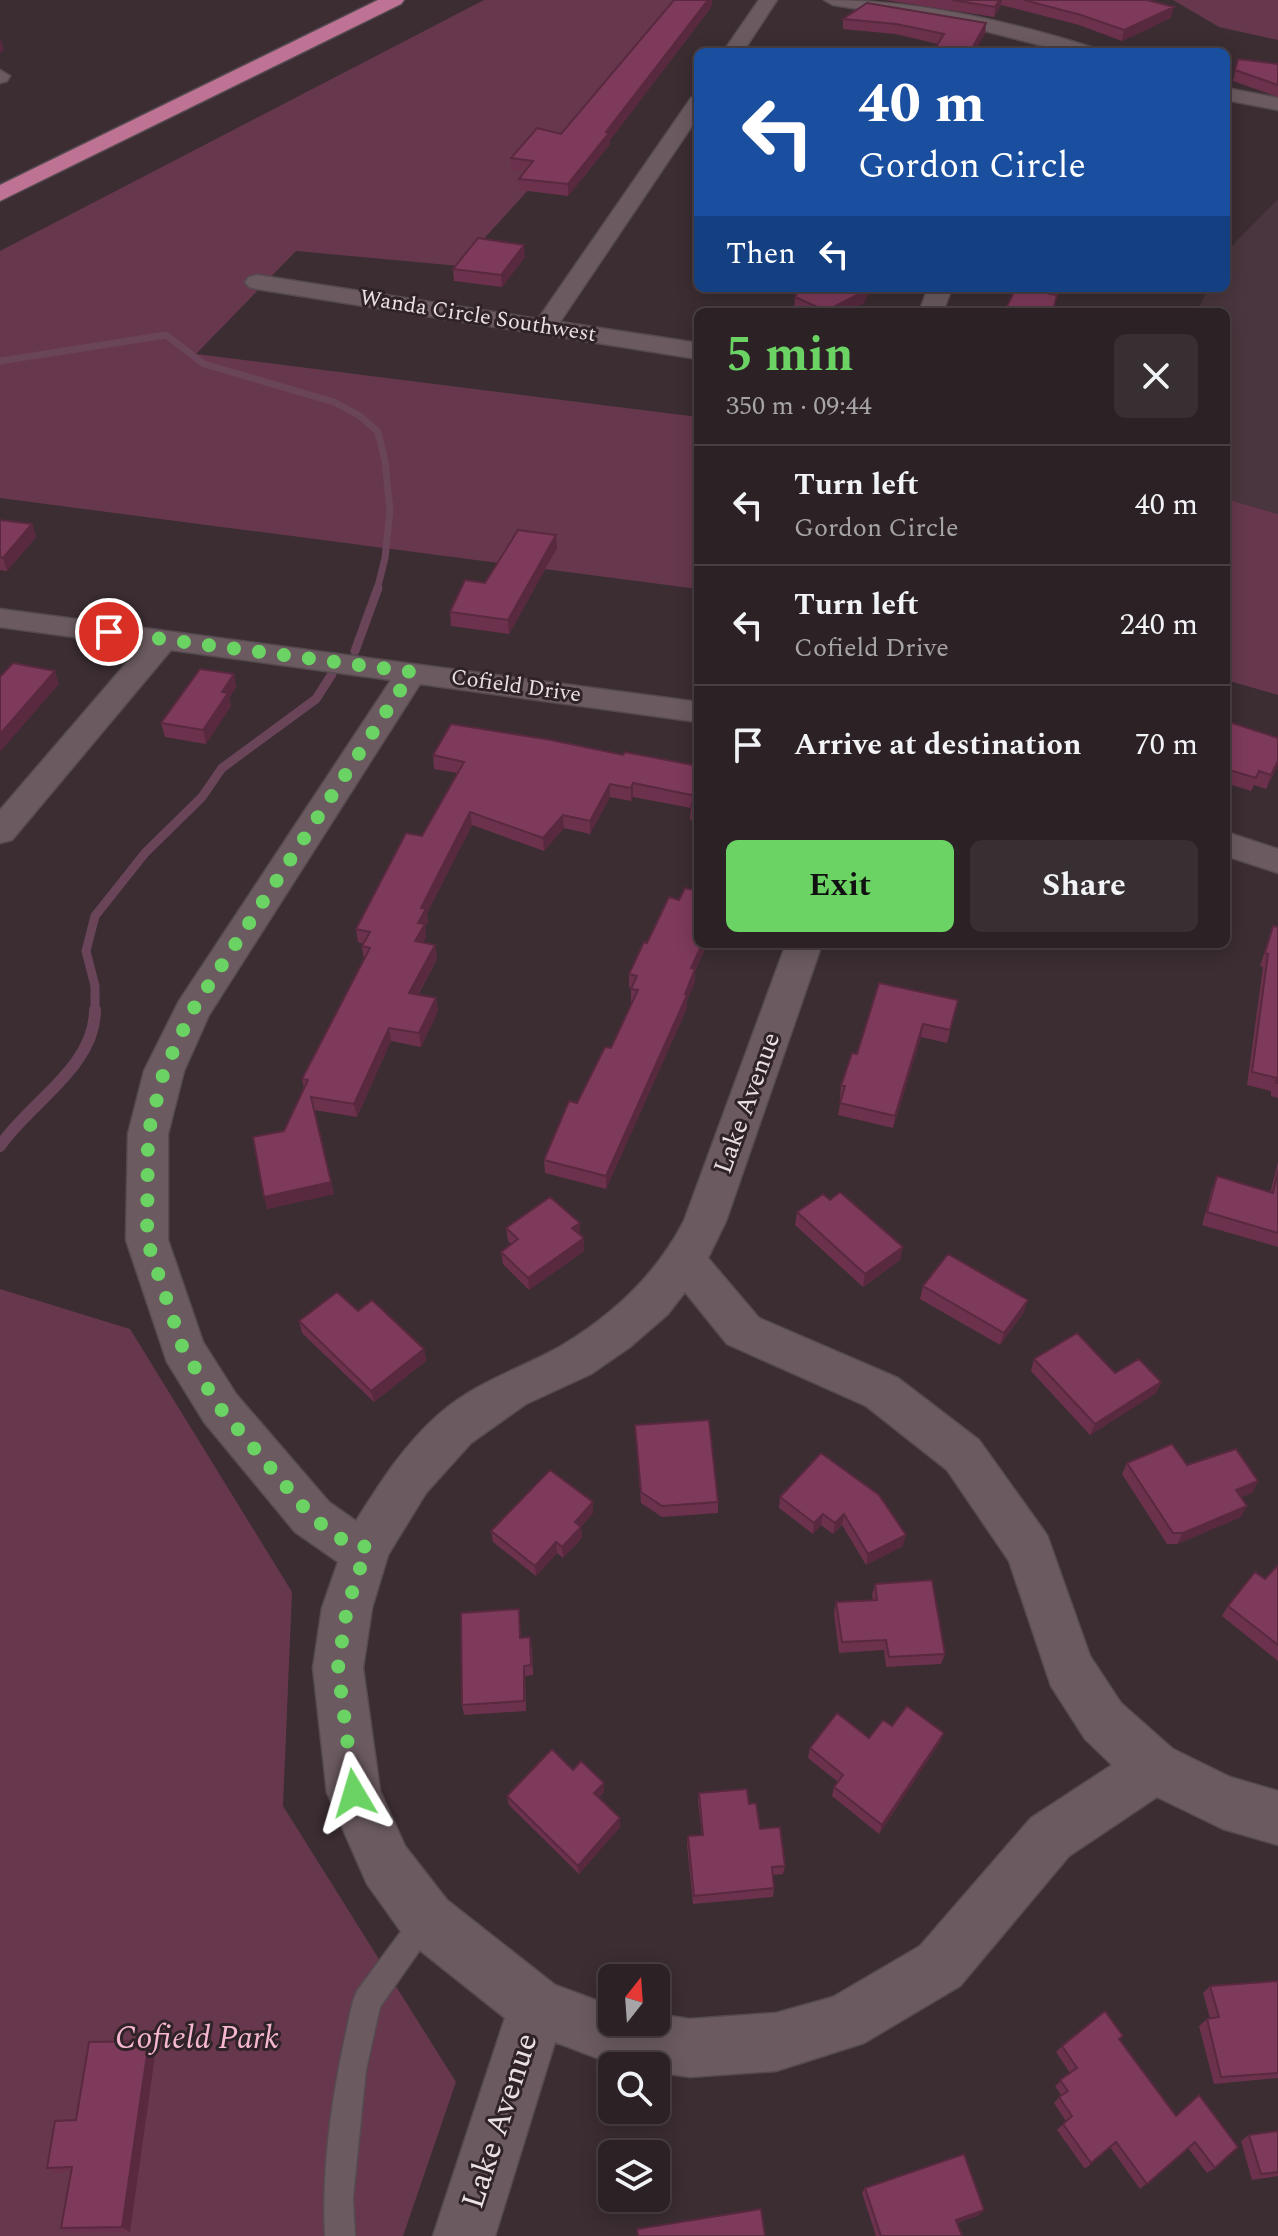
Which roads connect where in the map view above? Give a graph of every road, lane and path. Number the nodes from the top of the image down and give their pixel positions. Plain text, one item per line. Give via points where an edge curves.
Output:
1 (353, 0) edge
2 (394, 0) edge
3 (768, 0) edge
4 (833, 0) edge
5 (1048, 39) junction
6 (736, 48) edge
7 (1034, 48) edge
8 (1075, 48) edge
9 (1230, 95) edge
10 (1278, 104) edge
11 (694, 108) edge
12 (0, 173) edge
13 (0, 194) edge
14 (257, 282) dead end
15 (544, 327) junction
16 (694, 350) edge
17 (0, 618) edge
18 (164, 639) junction
19 (412, 672) junction
20 (694, 711) edge
21 (0, 832) edge
22 (1230, 845) edge
23 (1278, 861) edge
24 (803, 948) edge
25 (685, 1261) junction
26 (367, 1547) junction
27 (1154, 1768) junction
28 (1278, 1818) edge
29 (427, 1920) junction
30 (537, 2007) junction
31 (340, 2236) edge
32 (464, 2236) edge

1 - 12 highway
2 - 13 highway
3 - 6 street
4 - 5 street via 951,15
5 - 7 street
5 - 8 street
9 - 10 street
11 - 15 street
14 - 15 street, Wanda Circle Southwest
15 - 16 street, Wanda Circle Southwest
17 - 18 street, Cofield Drive
18 - 19 street, Cofield Drive
18 - 21 street
19 - 20 street, Cofield Drive
19 - 26 street via 192,1011 164,1071 148,1134 147,1240 183,1349 220,1408 312,1517 348,1544
22 - 23 street
24 - 25 street, Lake Avenue via 705,1221
25 - 26 street, Lake Avenue via 653,1301 614,1334 575,1360 510,1390 455,1429 409,1478
25 - 27 street via 743,1331 882,1392 963,1455 1030,1551 1069,1669 1103,1721
26 - 29 street, Lake Avenue via 347,1608 338,1668 354,1793 386,1865
27 - 28 street via 1223,1802
27 - 30 street, Lake Avenue via 1050,1837 940,1966 844,2023 776,2042 690,2048 618,2037
29 - 30 street, Lake Avenue
29 - 31 lane via 367,2001 350,2084 338,2198
30 - 32 street, Lake Avenue

